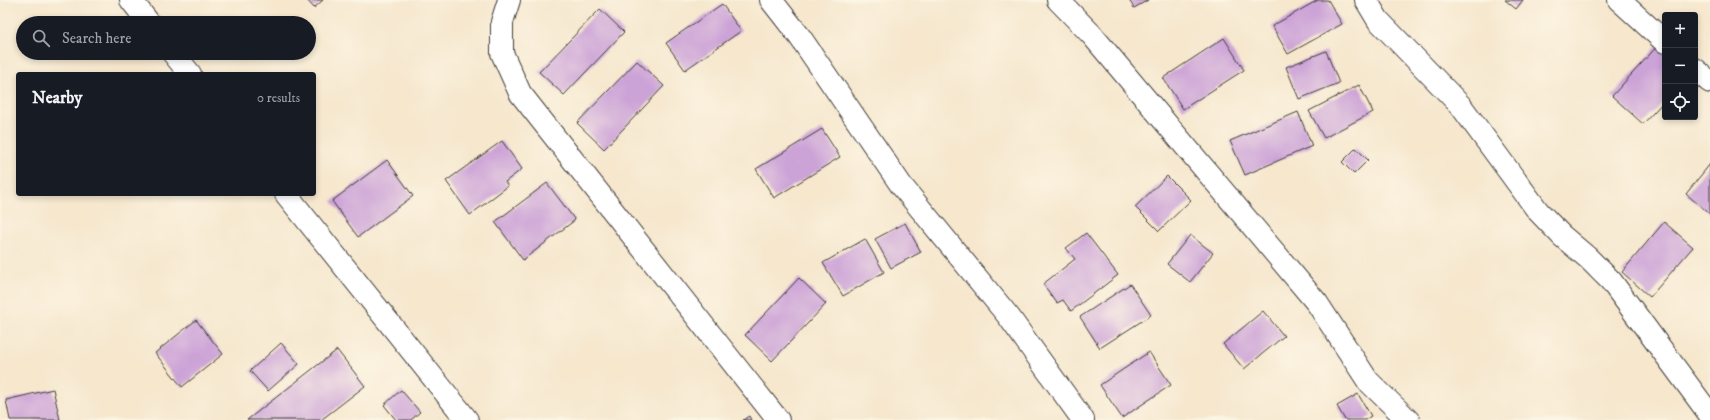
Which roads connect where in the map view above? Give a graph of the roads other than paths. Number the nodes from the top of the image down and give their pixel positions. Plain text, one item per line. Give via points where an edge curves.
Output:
1 (131, 0) edge
2 (508, 0) edge
3 (771, 0) edge
4 (1058, 0) edge
5 (1366, 0) edge
6 (1619, 0) edge
7 (144, 16) edge
8 (1662, 39) edge
9 (179, 60) edge
10 (188, 72) edge
11 (1698, 72) edge
12 (1710, 82) edge
13 (288, 196) edge
14 (1710, 415) edge
15 (467, 420) edge
16 (778, 420) edge
17 (1083, 420) edge
18 (1408, 420) edge

1 - 7 street
2 - 16 street via 502,22 502,53 520,93
3 - 17 street via 800,37 901,185 1009,317
4 - 18 street via 1092,35 1317,303 1368,381
5 - 14 street via 1378,20 1461,106 1538,211 1611,281
6 - 8 street
9 - 10 street
11 - 12 street
13 - 15 street

